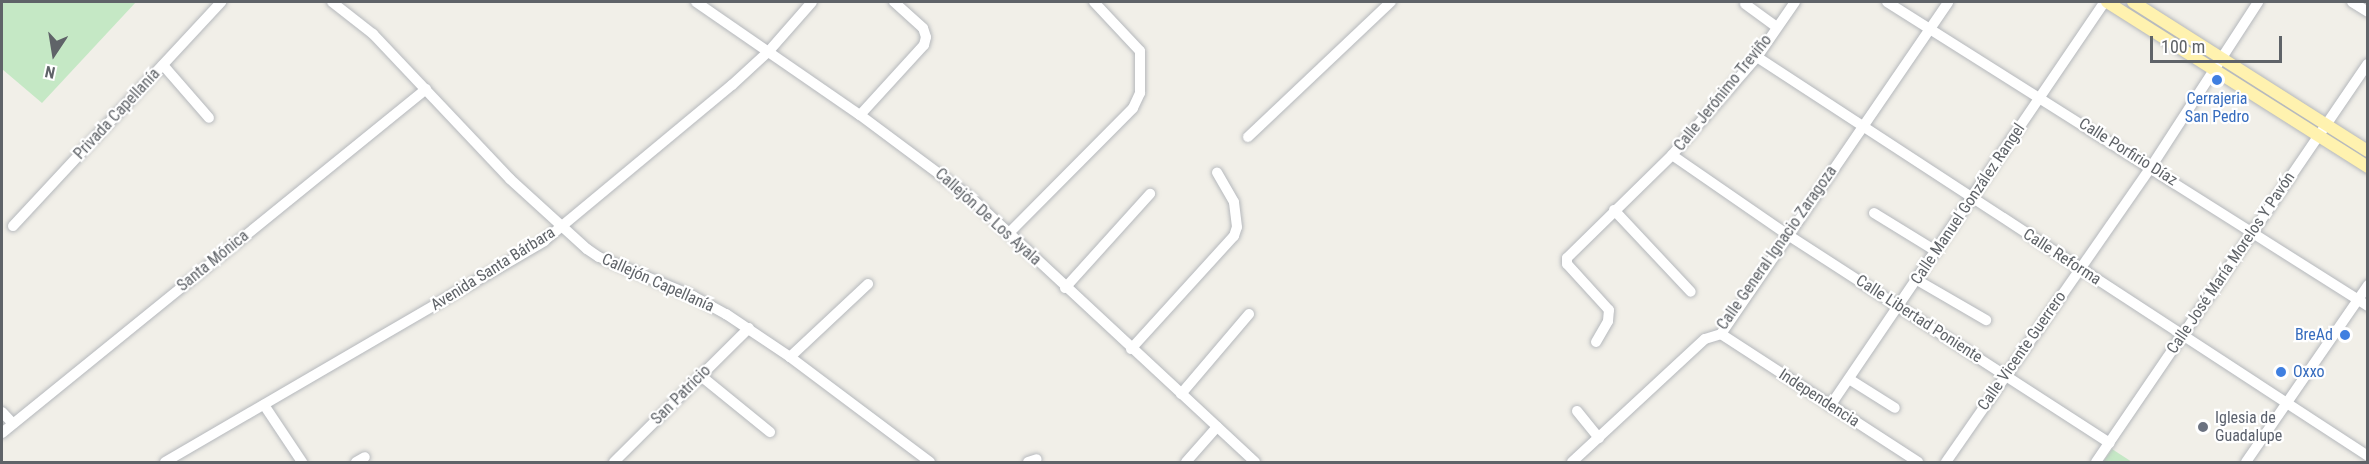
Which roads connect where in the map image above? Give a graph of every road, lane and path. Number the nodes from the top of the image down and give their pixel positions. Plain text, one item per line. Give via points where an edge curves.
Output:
1 (221, 2) edge
2 (332, 2) edge
3 (696, 2) edge
4 (812, 2) edge
5 (894, 2) edge
6 (1094, 2) edge
7 (1391, 2) edge
8 (1795, 2) edge
9 (1887, 2) edge
10 (1948, 2) edge
11 (2106, 2) edge
12 (2133, 2) edge
13 (2258, 2) edge
14 (2352, 2) edge
15 (1745, 4) dead end
16 (2367, 12) edge
17 (1777, 27) junction
18 (1930, 27) junction
19 (769, 51) junction
20 (1757, 57) junction
21 (2221, 58) junction
22 (163, 64) junction
23 (2367, 64) edge
24 (2213, 70) junction
25 (426, 89) junction
26 (2040, 96) junction
27 (860, 115) junction
28 (209, 118) dead end
29 (1862, 126) junction
30 (2322, 130) junction
31 (1248, 136) dead end
32 (2367, 151) edge
33 (1672, 155) junction
34 (2151, 167) junction
35 (2367, 167) edge
36 (1217, 173) dead end
37 (1150, 194) dead end
38 (1972, 198) junction
39 (1614, 210) junction
40 (1874, 213) dead end
41 (13, 226) dead end
42 (561, 226) junction
43 (2253, 232) junction
44 (1009, 233) junction
45 (1788, 235) junction
46 (1936, 251) junction
47 (2079, 268) junction
48 (1917, 280) junction
49 (868, 284) dead end
50 (2367, 285) edge
51 (1065, 288) junction
52 (1691, 292) dead end
53 (2357, 300) junction
54 (2367, 306) edge
55 (1900, 307) junction
56 (1249, 314) dead end
57 (1986, 320) dead end
58 (749, 328) junction
59 (1721, 334) junction
60 (2182, 335) junction
61 (1596, 342) dead end
62 (1131, 349) junction
63 (790, 357) junction
64 (2005, 375) junction
65 (701, 376) junction
66 (1849, 379) junction
67 (1181, 394) junction
68 (2286, 403) junction
69 (264, 405) junction
70 (1830, 406) junction
71 (1895, 408) dead end
72 (1577, 411) dead end
73 (2, 412) edge
74 (13, 423) junction
75 (1217, 427) junction
76 (770, 432) dead end
77 (2, 433) edge
78 (1599, 438) junction
79 (2109, 443) junction
80 (2367, 456) edge
81 (165, 462) edge
82 (302, 462) edge
83 (614, 462) edge
84 (930, 462) edge
85 (1186, 462) edge
86 (1255, 462) edge
87 (1572, 462) edge
88 (1918, 462) edge
89 (1946, 462) edge
90 (2096, 462) edge
91 (2246, 462) edge

1 - 22 street, Privada Capellanía
2 - 25 street, Callejón Capellanía via 373,34
3 - 19 street, Callejón De Los Ayala
4 - 19 street, Avenida Santa Bárbara
5 - 27 street via 923,28 924,45
6 - 44 street via 1140,51 1140,93 1133,108
7 - 31 street
8 - 17 street, Calle Jerónimo Treviño
9 - 18 street, Calle Porfirio Díaz
10 - 18 street, Calle General Ignacio Zaragoza
11 - 24 main road
11 - 26 street, Calle Manuel González Rangel
12 - 21 main road
13 - 21 street, Calle Vicente Guerrero
14 - 16 street
15 - 17 street
17 - 20 street, Calle Jerónimo Treviño
18 - 26 street, Calle Porfirio Díaz
18 - 29 street, Calle General Ignacio Zaragoza
19 - 27 street, Callejón De Los Ayala
19 - 42 street, Avenida Santa Bárbara
20 - 29 street, Calle Reforma
20 - 33 street, Calle Jerónimo Treviño
21 - 24 street, Calle Vicente Guerrero
21 - 30 main road
22 - 28 street
22 - 41 street, Privada Capellanía
23 - 30 street, Calle José María Morelos Y Pavón
24 - 30 main road
24 - 34 street, Calle Vicente Guerrero
25 - 42 street, Callejón Capellanía
25 - 74 street, Santa Mónica
26 - 34 street, Calle Porfirio Díaz
26 - 38 street, Calle Manuel González Rangel
27 - 44 street, Callejón De Los Ayala via 945,177
29 - 38 street, Calle Reforma
29 - 45 street, Calle General Ignacio Zaragoza
30 - 32 main road
30 - 35 main road
30 - 43 street, Calle José María Morelos Y Pavón
33 - 39 street, Calle Jerónimo Treviño
33 - 45 street, Calle Libertad Poniente
34 - 43 street, Calle Porfirio Díaz
34 - 47 street, Calle Vicente Guerrero
36 - 62 street via 1234,202 1234,236
37 - 51 street
38 - 46 street, Calle Manuel González Rangel
38 - 47 street, Calle Reforma
39 - 52 street
39 - 61 street, Calle Jerónimo Treviño via 1566,260 1609,310 1608,321
40 - 46 street
42 - 58 street, Callejón Capellanía via 599,257 693,296
42 - 69 street, Avenida Santa Bárbara via 522,254
43 - 53 street, Calle Porfirio Díaz
43 - 60 street, Calle José María Morelos Y Pavón
44 - 51 street, Callejón De Los Ayala
45 - 55 street, Calle Libertad Poniente
45 - 59 street, Calle General Ignacio Zaragoza
46 - 48 street, Calle Manuel González Rangel
47 - 60 street, Calle Reforma
47 - 64 street, Calle Vicente Guerrero
48 - 55 street, Calle Manuel González Rangel
48 - 57 street
49 - 63 street
50 - 53 street
51 - 62 street, Callejón De Los Ayala
53 - 54 street, Calle Porfirio Díaz
53 - 68 street
55 - 64 street, Calle Libertad Poniente
55 - 66 street, Calle Manuel González Rangel
56 - 67 street
58 - 63 street, Callejón Capellanía
58 - 65 street, San Patricio
59 - 70 street, Independencia
59 - 78 street, Calle General Ignacio Zaragoza via 1706,339
60 - 68 street, Calle Reforma
60 - 79 street, Calle José María Morelos Y Pavón
62 - 67 street, Callejón De Los Ayala
63 - 84 street, Callejón Capellanía
64 - 79 street, Calle Libertad Poniente
64 - 89 street, Calle Vicente Guerrero
65 - 76 street
65 - 83 street, San Patricio
66 - 70 street, Calle Manuel González Rangel
66 - 71 street
67 - 75 street, Callejón De Los Ayala
68 - 80 street, Calle Reforma
68 - 91 street
69 - 81 street, Avenida Santa Bárbara
69 - 82 street
70 - 88 street, Independencia
72 - 78 street
73 - 74 street
74 - 77 street, Santa Mónica
75 - 85 street
75 - 86 street, Callejón De Los Ayala
78 - 87 street, Calle General Ignacio Zaragoza
79 - 90 street, Calle José María Morelos Y Pavón

